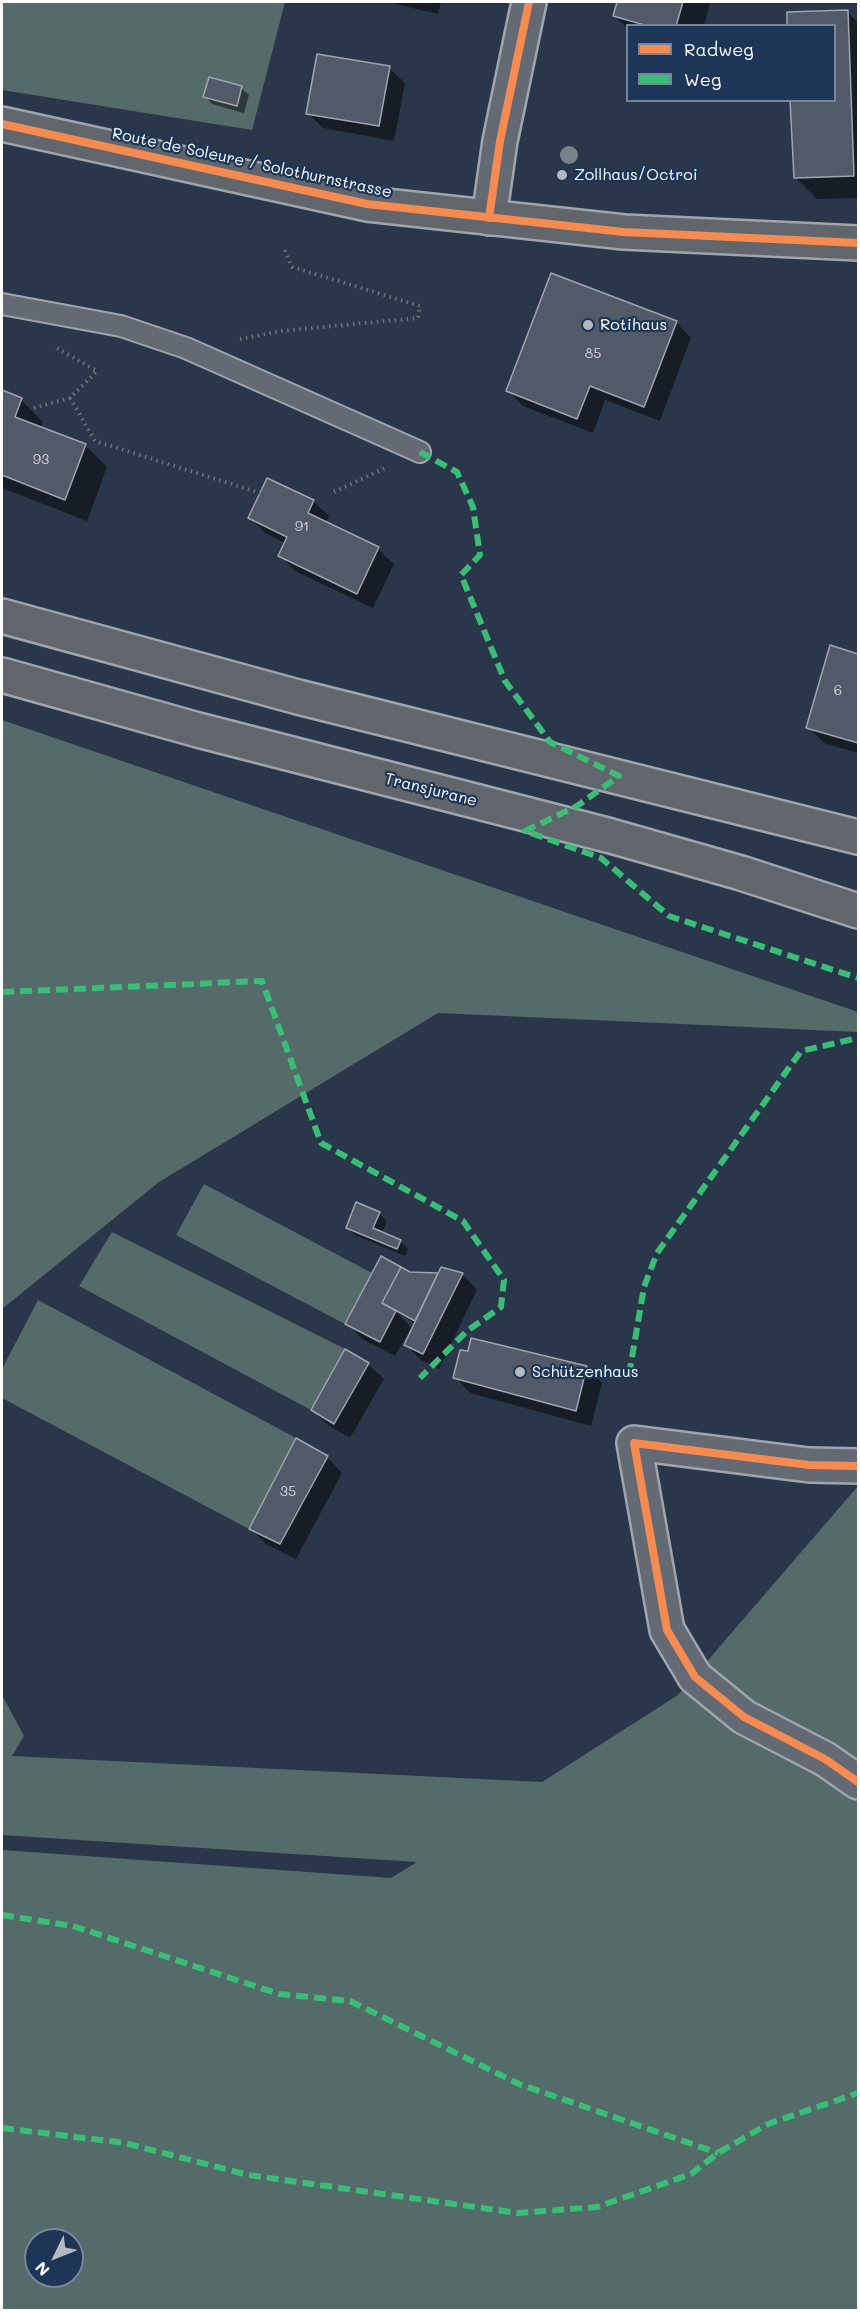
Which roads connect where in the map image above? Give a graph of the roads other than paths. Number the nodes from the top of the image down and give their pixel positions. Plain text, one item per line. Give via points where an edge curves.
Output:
1 (529, 2) edge
2 (2, 123) edge
3 (489, 218) junction
4 (858, 243) edge
5 (2, 304) edge
6 (420, 452) road end
7 (2, 616) edge
8 (2, 675) edge
9 (858, 837) edge
10 (858, 911) edge
11 (858, 1466) edge
12 (858, 1782) edge

1 - 3 street via 500,141
2 - 3 main road, Route de Soleure / Solothurnstrasse via 368,204
3 - 4 main road, Route de Soleure / Solothurnstrasse via 624,232
5 - 6 lane via 121,326 186,348
7 - 9 main road via 310,700
8 - 10 main road, Transjurane via 198,730 611,836
11 - 12 street via 809,1465 634,1443 667,1630 695,1677 744,1717 825,1759

